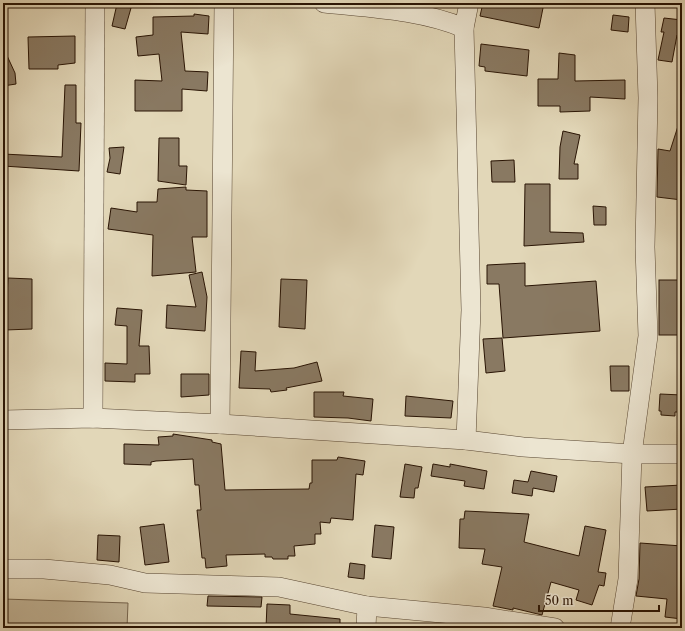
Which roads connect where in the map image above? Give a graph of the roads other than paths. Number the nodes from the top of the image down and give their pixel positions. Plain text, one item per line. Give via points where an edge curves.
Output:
1 (95, 3) edge
2 (224, 3) edge
3 (324, 3) edge
4 (469, 3) edge
5 (645, 3) edge
6 (464, 28) junction
7 (93, 418) junction
8 (3, 420) edge
9 (220, 424) junction
10 (466, 440) junction
11 (632, 454) junction
12 (682, 454) edge
13 (3, 569) edge
14 (367, 606) junction
15 (366, 628) edge
16 (555, 628) edge
17 (620, 628) edge

1 - 7 street
2 - 9 street
3 - 6 street via 436,18
4 - 6 street
5 - 11 street via 648,98 645,247 648,336
6 - 10 street via 471,310
7 - 8 street
7 - 9 street
9 - 10 street
10 - 11 street via 523,447
11 - 12 street
11 - 17 street via 628,579
13 - 14 street via 44,569 110,575 145,583 279,587
14 - 15 street
14 - 16 street via 484,617

